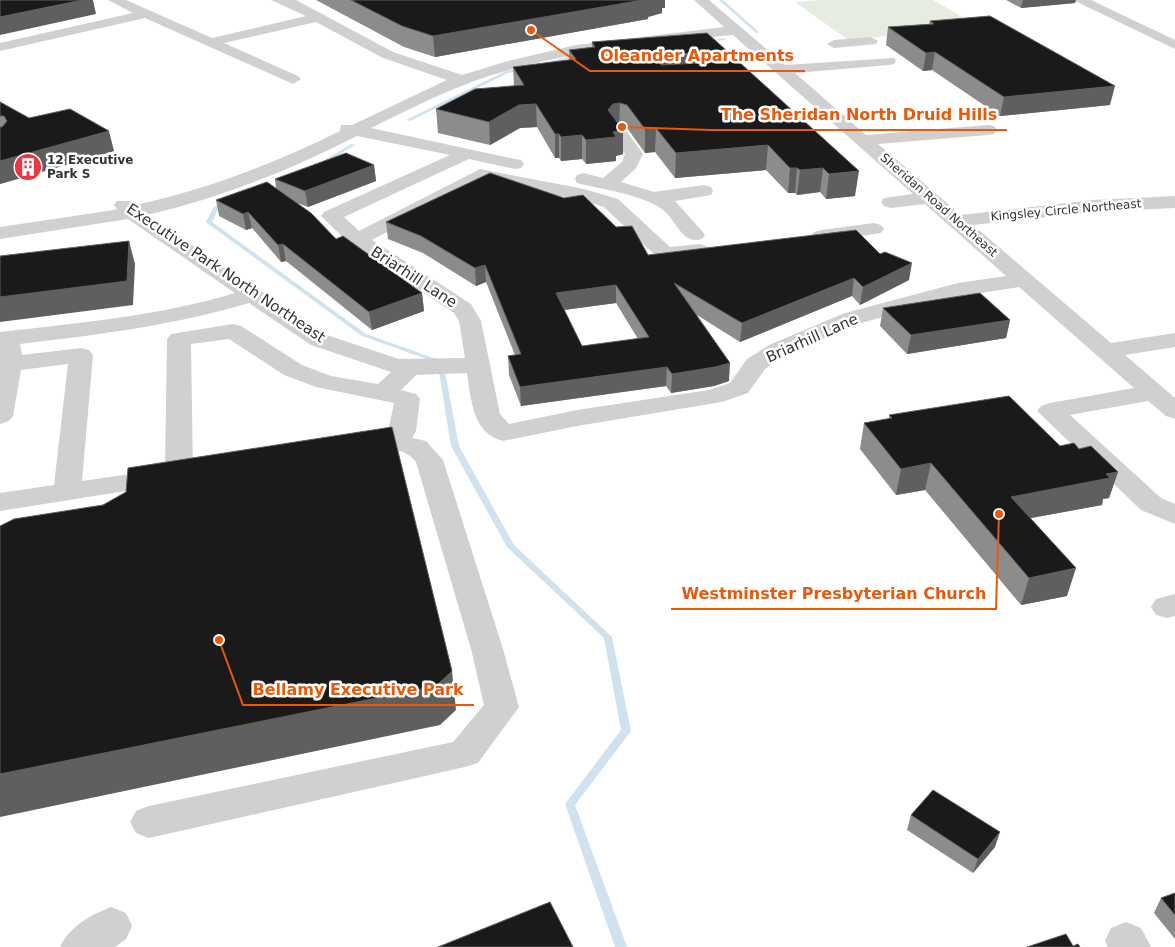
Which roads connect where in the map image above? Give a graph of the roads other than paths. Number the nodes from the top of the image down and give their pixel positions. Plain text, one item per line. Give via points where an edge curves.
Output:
1 (702, 0) edge
2 (1080, 0) edge
3 (109, 1) edge
4 (287, 1) edge
5 (147, 14) junction
6 (316, 18) junction
7 (734, 28) junction
8 (871, 41) dead end
9 (216, 44) junction
10 (834, 44) dead end
11 (1175, 45) edge
12 (0, 47) edge
13 (889, 61) dead end
14 (778, 72) junction
15 (454, 78) junction
16 (294, 79) dead end
17 (344, 129) junction
18 (988, 130) dead end
19 (619, 133) edge
20 (863, 140) junction
21 (468, 154) junction
22 (607, 184) junction
23 (704, 191) dead end
24 (653, 198) junction
25 (931, 198) junction
26 (891, 202) dead end
27 (1175, 202) edge
28 (127, 207) junction
29 (0, 221) edge
30 (958, 221) junction
31 (874, 229) dead end
32 (642, 231) junction
33 (0, 233) edge
34 (798, 238) edge
35 (357, 240) junction
36 (722, 247) edge
37 (1025, 279) junction
38 (252, 295) junction
39 (5, 338) edge
40 (1175, 340) edge
41 (1109, 351) junction
42 (10, 364) junction
43 (478, 365) junction
44 (409, 368) junction
45 (384, 392) junction
46 (1154, 392) junction
47 (1175, 410) edge
48 (0, 416) edge
49 (397, 442) junction
50 (358, 448) edge
51 (207, 470) edge
52 (179, 475) junction
53 (67, 492) junction
54 (0, 502) edge
55 (1175, 515) edge
56 (149, 822) dead end

1 - 7 street, Sheridan Road Northeast
2 - 11 street
3 - 5 street
4 - 6 street
5 - 9 street
5 - 12 street
6 - 9 street
6 - 15 street via 388,55
7 - 14 street, Sheridan Road Northeast
7 - 15 street via 599,45
8 - 10 street
9 - 16 street
13 - 14 street
14 - 20 street, Sheridan Road Northeast
15 - 17 street
15 - 17 street via 394,97
17 - 21 street
17 - 28 street via 296,159 241,182 182,201
18 - 20 street
19 - 22 street via 634,154 630,164
20 - 25 street, Sheridan Road Northeast
21 - 22 street
21 - 35 street via 331,216
22 - 24 street
23 - 24 street
24 - 32 street via 669,205 691,230
25 - 26 street
25 - 30 street, Sheridan Road Northeast
27 - 30 street, Kingsley Circle Northeast via 1093,206
28 - 29 street
28 - 33 street via 46,228
28 - 38 street, Executive Park North Northeast
30 - 37 street, Sheridan Road Northeast
31 - 34 street
32 - 35 street, Briarhill Lane via 610,203 480,175
32 - 36 street, Briarhill Lane via 665,254
35 - 43 street, Briarhill Lane via 462,309 470,321
37 - 41 street, Sheridan Road Northeast
37 - 43 street, Briarhill Lane via 958,290 853,318 777,350 756,364 739,388 713,398 577,418 504,433 487,416
38 - 39 street via 202,310 80,330
38 - 44 street, Executive Park North Northeast via 319,340
39 - 42 street
40 - 41 street
41 - 46 street, Sheridan Road Northeast
42 - 48 street
42 - 53 street via 81,355
43 - 44 street, Executive Park North Northeast
44 - 45 street
45 - 49 street via 407,399 404,431
45 - 52 street via 325,382 293,370 233,331 178,339
46 - 47 street, Sheridan Road Northeast
46 - 55 street via 1050,411 1151,504
49 - 50 street
49 - 56 street via 418,447 429,460 502,707 465,753
51 - 52 street
52 - 53 street
53 - 54 street

